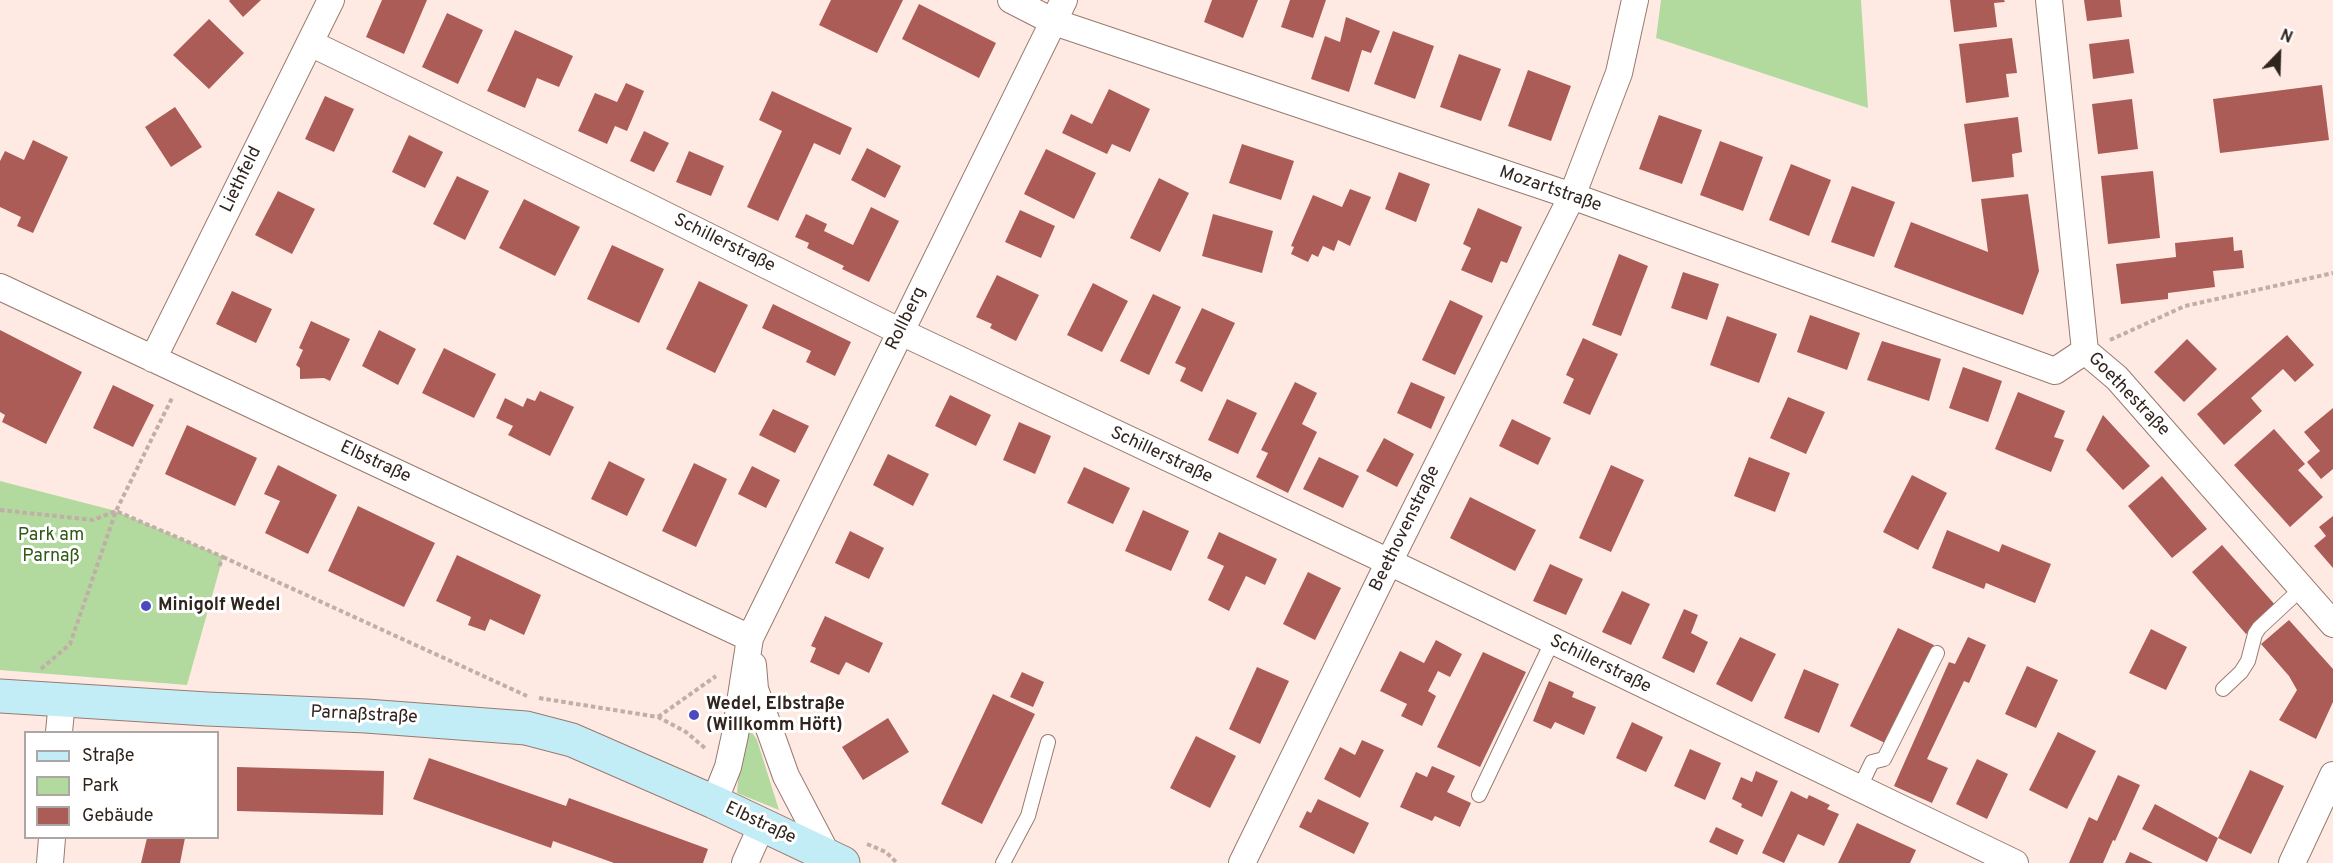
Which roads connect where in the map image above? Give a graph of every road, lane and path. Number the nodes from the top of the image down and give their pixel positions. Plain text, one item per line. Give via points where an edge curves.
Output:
1 (331, 0) edge
2 (1011, 0) edge
3 (1635, 0) edge
4 (2049, 0) edge
5 (1059, 11) edge
6 (310, 43) junction
7 (1572, 196) junction
8 (2333, 273) edge
9 (0, 287) edge
10 (901, 332) junction
11 (2085, 351) junction
12 (153, 359) junction
13 (183, 374) junction
14 (0, 510) edge
15 (116, 510) junction
16 (223, 557) junction
17 (1389, 562) junction
18 (219, 567) dead end
19 (2302, 588) junction
20 (2333, 624) edge
21 (750, 638) junction
22 (1552, 642) junction
23 (1936, 653) dead end
24 (42, 667) dead end
25 (717, 675) dead end
26 (2223, 689) dead end
27 (0, 696) edge
28 (527, 696) dead end
29 (61, 717) edge
30 (658, 717) dead end
31 (1048, 742) dead end
32 (2333, 775) edge
33 (1859, 789) junction
34 (1479, 795) dead end
35 (714, 802) junction
36 (762, 825) junction
37 (52, 839) edge
38 (835, 860) edge
39 (50, 863) edge
40 (746, 863) edge
41 (1003, 863) edge
42 (1242, 863) edge
43 (2015, 863) edge
44 (2292, 863) edge

1 - 6 street, Liethfeld
2 - 5 street, Mozartstraße
3 - 7 street, Beethovenstraße via 1619,74
4 - 11 street, Goethestraße
5 - 7 street, Mozartstraße
5 - 10 street, Rollberg
6 - 10 street, Schillerstraße
6 - 12 street, Liethfeld
7 - 11 street, Mozartstraße via 2055,371
7 - 17 street, Beethovenstraße
8 - 11 path via 2185,306
9 - 12 street, Elbstraße
10 - 17 street, Schillerstraße
10 - 21 street, Rollberg
11 - 19 street, Goethestraße via 2117,378
12 - 13 street, Elbstraße
13 - 15 path
13 - 21 street, Elbstraße
14 - 15 path via 93,520
15 - 16 path
15 - 24 path via 70,644
16 - 18 path
16 - 28 path
17 - 22 street, Schillerstraße
17 - 42 street, Beethovenstraße
19 - 20 street, Goethestraße
19 - 26 lane via 2254,634 2248,661
21 - 35 street, Elbstraße via 728,767
21 - 38 street, Elbstraße via 755,689 786,776
22 - 33 street, Schillerstraße
22 - 34 lane
23 - 33 lane via 1884,759 1872,762
25 - 30 path
27 - 29 street, Parnaßstraße
29 - 35 street, Parnaßstraße via 366,716 526,728 572,740
31 - 41 lane via 1028,816
32 - 44 street
33 - 43 street, Schillerstraße
35 - 36 street, Elbstraße
36 - 38 street, Elbstraße
36 - 40 street
37 - 39 street

